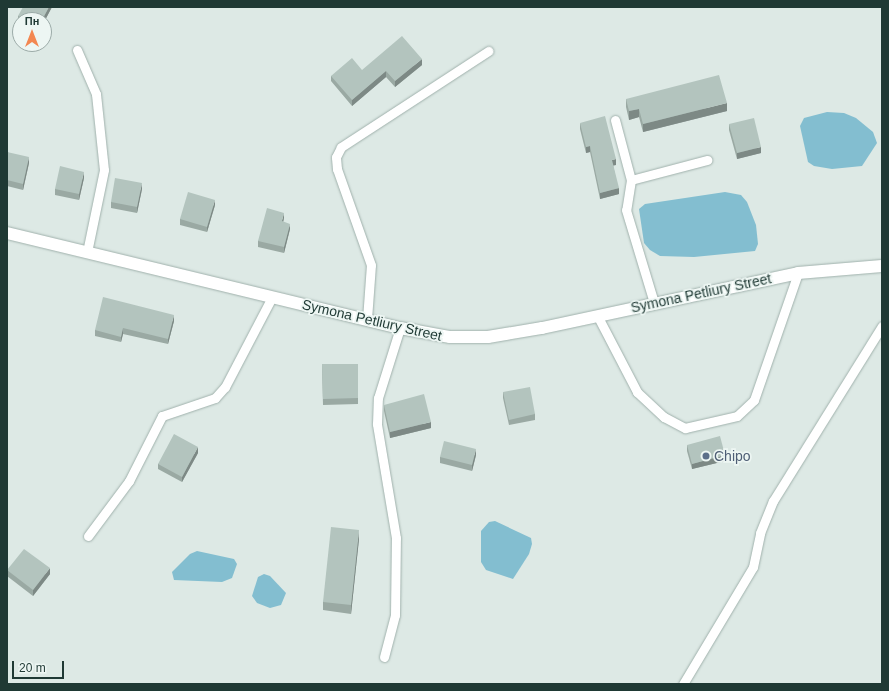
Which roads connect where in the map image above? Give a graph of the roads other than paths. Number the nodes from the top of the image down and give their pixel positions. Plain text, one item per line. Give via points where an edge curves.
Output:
1 (78, 50) dead end
2 (488, 51) dead end
3 (615, 120) dead end
4 (707, 160) dead end
5 (631, 180) junction
6 (7, 233) edge
7 (87, 252) junction
8 (882, 266) edge
9 (798, 273) junction
10 (272, 297) junction
11 (654, 303) junction
12 (597, 315) junction
13 (367, 319) junction
14 (882, 326) edge
15 (400, 328) junction
16 (88, 536) dead end
17 (384, 658) dead end
18 (683, 684) edge

1 - 7 lane via 96,94 104,170
2 - 13 lane via 341,147 336,157 336,169 371,265
3 - 5 lane
4 - 5 lane
5 - 11 lane via 626,210
6 - 7 main road, Symona Petliury Street
7 - 10 main road, Symona Petliury Street
8 - 9 main road, Symona Petliury Street
9 - 11 main road, Symona Petliury Street
9 - 12 lane via 754,400 737,416 685,428 664,417 637,392
10 - 13 main road, Symona Petliury Street
10 - 16 lane via 225,387 215,398 162,416 129,481
11 - 12 main road, Symona Petliury Street
12 - 15 main road, Symona Petliury Street via 488,337 450,337
13 - 15 main road, Symona Petliury Street
14 - 18 lane via 773,501 760,533 753,567
15 - 17 lane via 378,398 376,424 396,538 396,615

